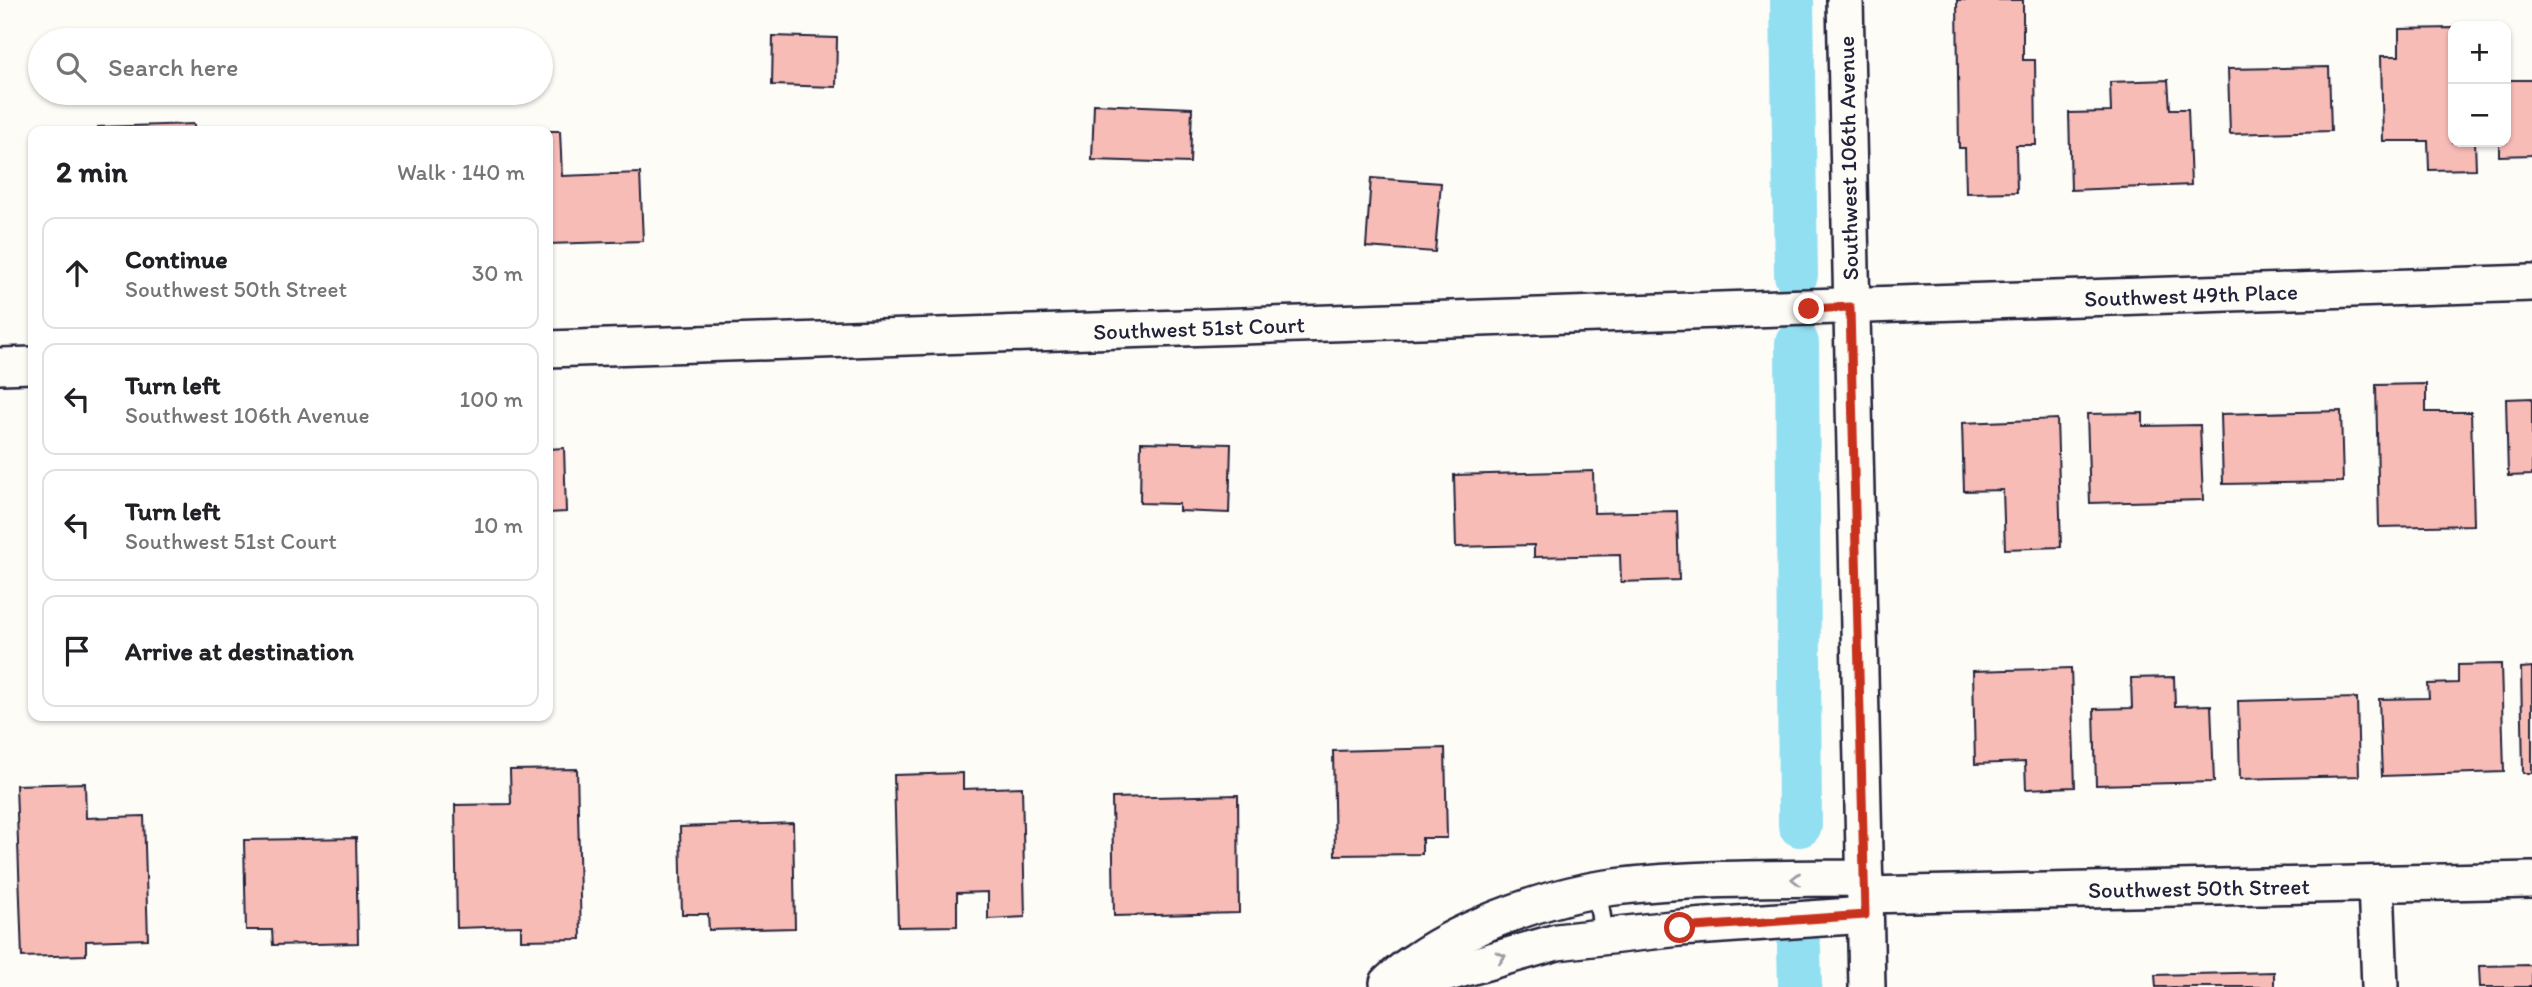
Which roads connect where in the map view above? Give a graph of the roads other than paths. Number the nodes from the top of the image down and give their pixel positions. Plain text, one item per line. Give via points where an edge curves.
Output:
1 (1845, 0) edge
2 (2532, 283) edge
3 (1850, 307) junction
4 (553, 349) edge
5 (28, 365) edge
6 (0, 366) edge
7 (2532, 880) edge
8 (2376, 884) junction
9 (1597, 890) junction
10 (1865, 896) junction
11 (1604, 937) junction
12 (1381, 985) edge
13 (1867, 987) edge
14 (2380, 987) edge

1 - 3 street, Southwest 106th Avenue
2 - 3 street, Southwest 49th Place
3 - 4 street, Southwest 51st Court
3 - 10 street, Southwest 106th Avenue
5 - 6 street
7 - 8 street, Southwest 50th Street
8 - 10 street, Southwest 50th Street
8 - 14 street
10 -> 9 street, Southwest 50th Street via 1703,880
9 - 11 lane
9 - 12 street, Southwest 50th Street via 1542,903 1470,931 1417,959
10 - 11 street, Southwest 50th Street
10 - 13 street, Southwest 106th Avenue
12 -> 11 street, Southwest 50th Street via 1431,978 1558,942

